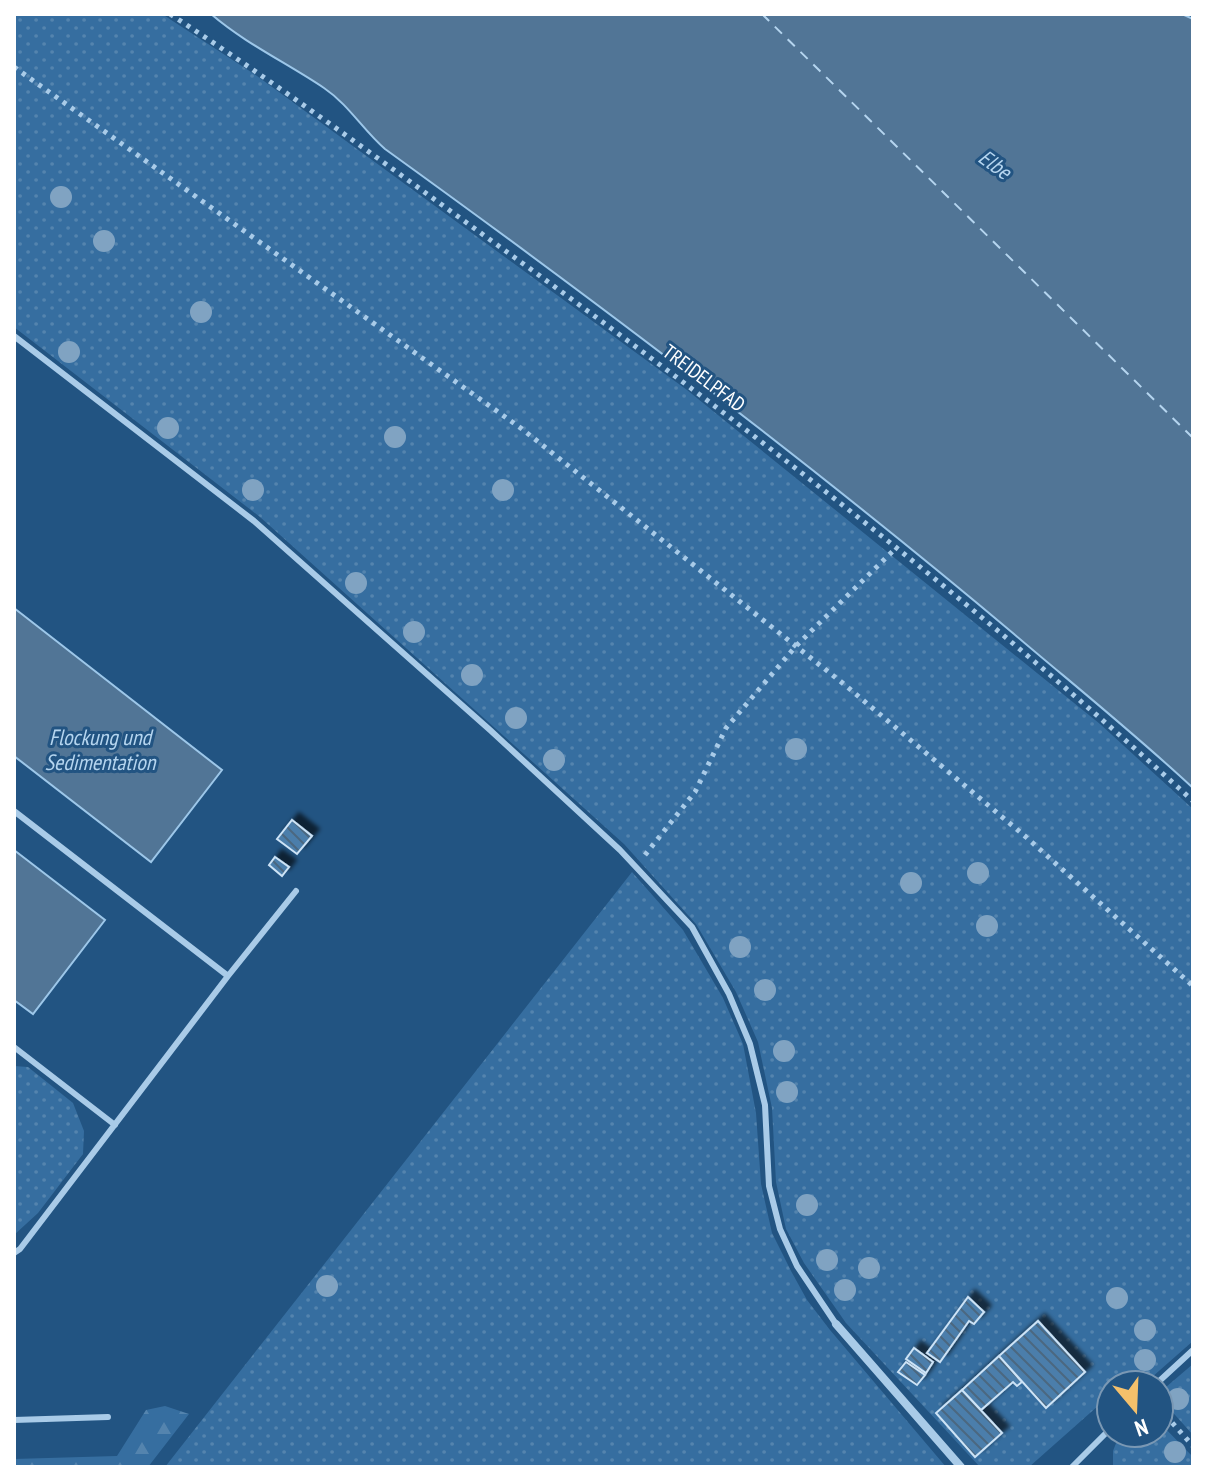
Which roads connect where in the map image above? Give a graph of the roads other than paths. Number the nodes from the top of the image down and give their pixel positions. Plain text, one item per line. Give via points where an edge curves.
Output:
1 (14, 336) edge
2 (14, 811) edge
3 (296, 891) dead end
4 (228, 976) junction
5 (14, 1047) edge
6 (115, 1125) junction
7 (14, 1253) edge
8 (836, 1324) joint
9 (1193, 1350) edge
10 (1172, 1369) edge
11 (108, 1417) dead end
12 (14, 1420) edge
13 (1095, 1444) edge
14 (961, 1467) edge
15 (1072, 1467) edge

1 - 8 lane via 254,521 490,730 692,927 750,1044 765,1105 769,1186 780,1229 797,1266
2 - 4 lane
3 - 4 lane
4 - 6 lane
5 - 6 lane
6 - 7 lane
8 - 14 street
9 - 10 lane
11 - 12 lane
13 - 15 lane

